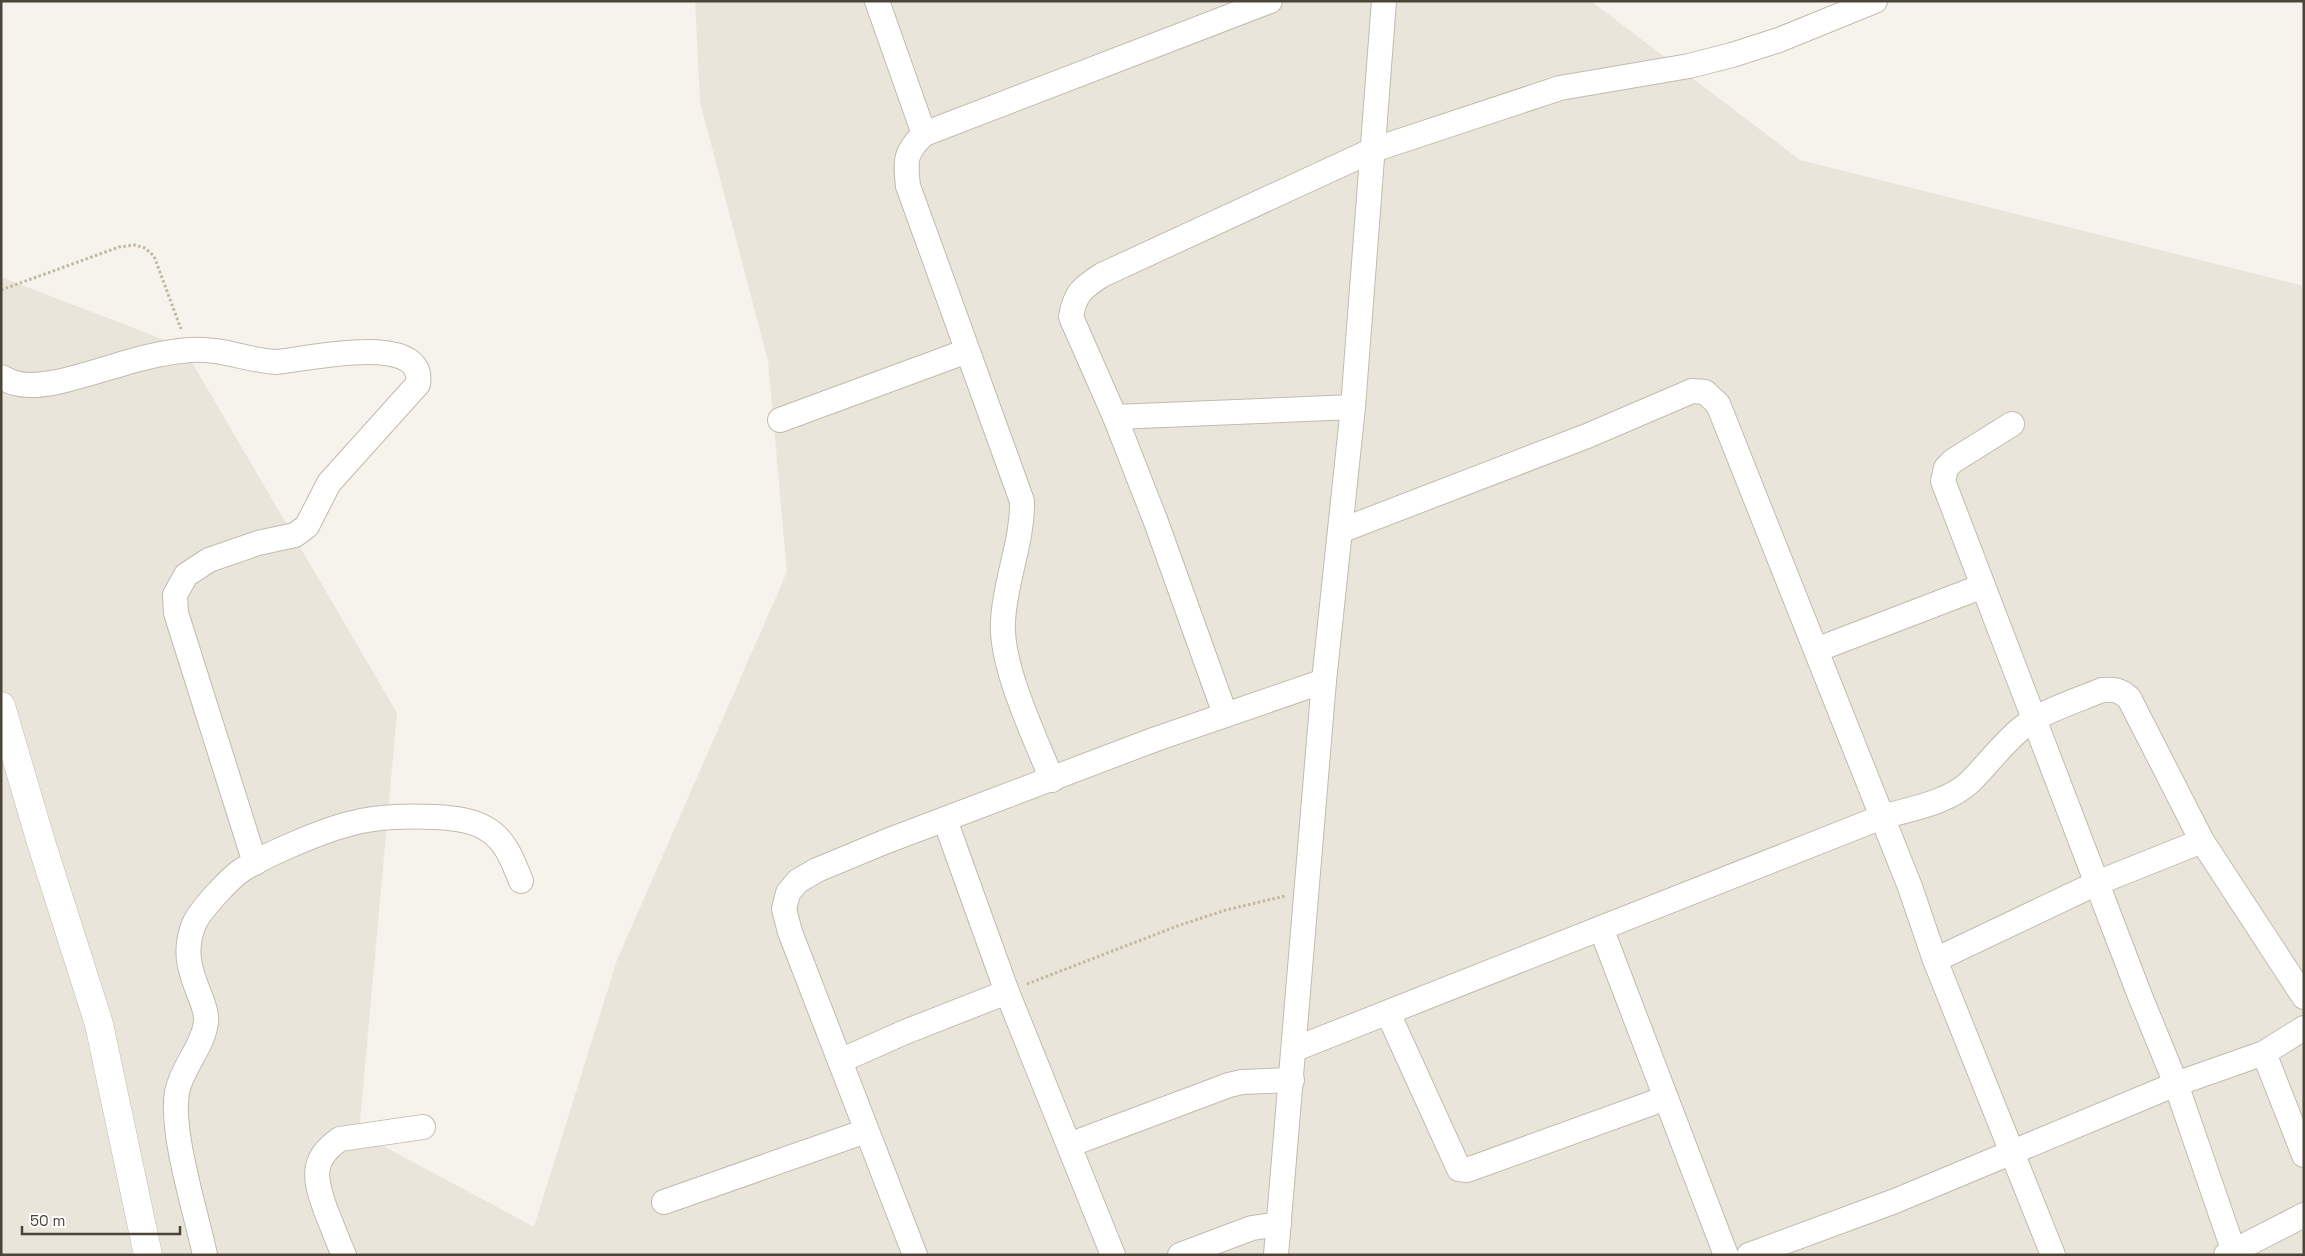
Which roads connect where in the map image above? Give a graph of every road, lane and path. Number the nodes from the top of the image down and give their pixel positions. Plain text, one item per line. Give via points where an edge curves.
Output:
1 (877, 1) edge
2 (1270, 1) edge
3 (1384, 1) edge
4 (1875, 1) edge
5 (924, 134) junction
6 (1373, 150) junction
7 (1, 290) edge
8 (190, 350) junction
9 (967, 351) junction
10 (1, 377) edge
11 (1352, 407) junction
12 (1115, 417) junction
13 (780, 420) dead end
14 (2012, 424) dead end
15 (1340, 531) junction
16 (1983, 586) junction
17 (1816, 650) junction
18 (1324, 680) junction
19 (1, 706) edge
20 (1225, 714) junction
21 (2034, 719) junction
22 (1052, 780) junction
23 (1882, 816) junction
24 (945, 820) junction
25 (2202, 841) junction
26 (255, 863) junction
27 (521, 881) dead end
28 (2097, 883) junction
29 (1308, 891) junction
30 (1601, 928) junction
31 (1935, 960) junction
32 (1007, 992) junction
33 (2304, 997) edge
34 (1388, 1014) junction
35 (2304, 1028) edge
36 (1295, 1049) junction
37 (2264, 1053) junction
38 (840, 1061) junction
39 (1292, 1080) junction
40 (2176, 1084) junction
41 (1666, 1098) junction
42 (423, 1127) dead end
43 (866, 1130) junction
44 (1069, 1145) junction
45 (2012, 1154) junction
46 (2304, 1155) edge
47 (664, 1202) dead end
48 (2304, 1215) edge
49 (1279, 1224) junction
50 (2232, 1254) edge
51 (148, 1255) edge
52 (205, 1255) edge
53 (344, 1255) edge
54 (915, 1255) edge
55 (1112, 1255) edge
56 (1180, 1255) edge
57 (1276, 1255) edge
58 (1726, 1255) edge
59 (1749, 1255) edge
60 (2053, 1255) edge

1 - 5 street
2 - 5 street
3 - 6 street
4 - 6 street via 1779,40 1732,55 1689,66 1560,88
5 - 9 street via 907,154 908,186
6 - 11 street
6 - 12 street via 1102,275 1084,287 1074,300 1071,317
7 - 8 path via 119,247 135,245 146,248 154,256
8 - 10 street via 150,356 73,379 44,384 16,384
8 - 26 street via 224,351 276,362 366,351 410,359 419,374 418,384 329,483 307,526 295,535 258,543 209,560 186,575 175,595 176,613
9 - 13 street
9 - 22 street via 1022,501 1022,521 1006,595 1003,640 1010,670
11 - 12 street
11 - 15 street
12 - 20 street
14 - 16 street via 1953,461 1944,474
15 - 17 street via 1698,390 1718,404
15 - 18 street
16 - 17 street
16 - 21 street
17 - 23 street
18 - 20 street
18 - 29 street
19 - 51 street via 99,1024
20 - 22 street
21 - 23 street via 2006,743 1969,783 1938,800
21 - 25 street via 2102,690 2121,691 2129,698
21 - 28 street
22 - 24 street
23 - 30 street
23 - 31 street
24 - 32 street
24 - 38 street via 817,870 798,881 788,893 784,909 790,932
25 - 28 street
25 - 33 street
26 - 27 street via 352,823 401,815 450,818 470,821 490,831 508,849
26 - 52 street via 240,871 220,890 195,922 187,947 189,966 206,1021 182,1074 175,1103
28 - 31 street
28 - 40 street
29 - 32 path via 1226,910 1180,925
29 - 36 street
30 - 34 street
30 - 41 street
31 - 45 street
32 - 38 street
32 - 44 street
34 - 36 street
34 - 41 street via 1459,1169 1471,1168
35 - 37 street
36 - 39 street
37 - 40 street
37 - 46 street
38 - 43 street
39 - 44 street via 1229,1085
39 - 49 street
40 - 45 street
40 - 50 street
41 - 58 street
42 - 53 street via 340,1139 321,1157 316,1171 317,1186
43 - 47 street
43 - 54 street
44 - 55 street
45 - 59 street
45 - 60 street
48 - 50 street
49 - 56 street via 1252,1228
49 - 57 street

